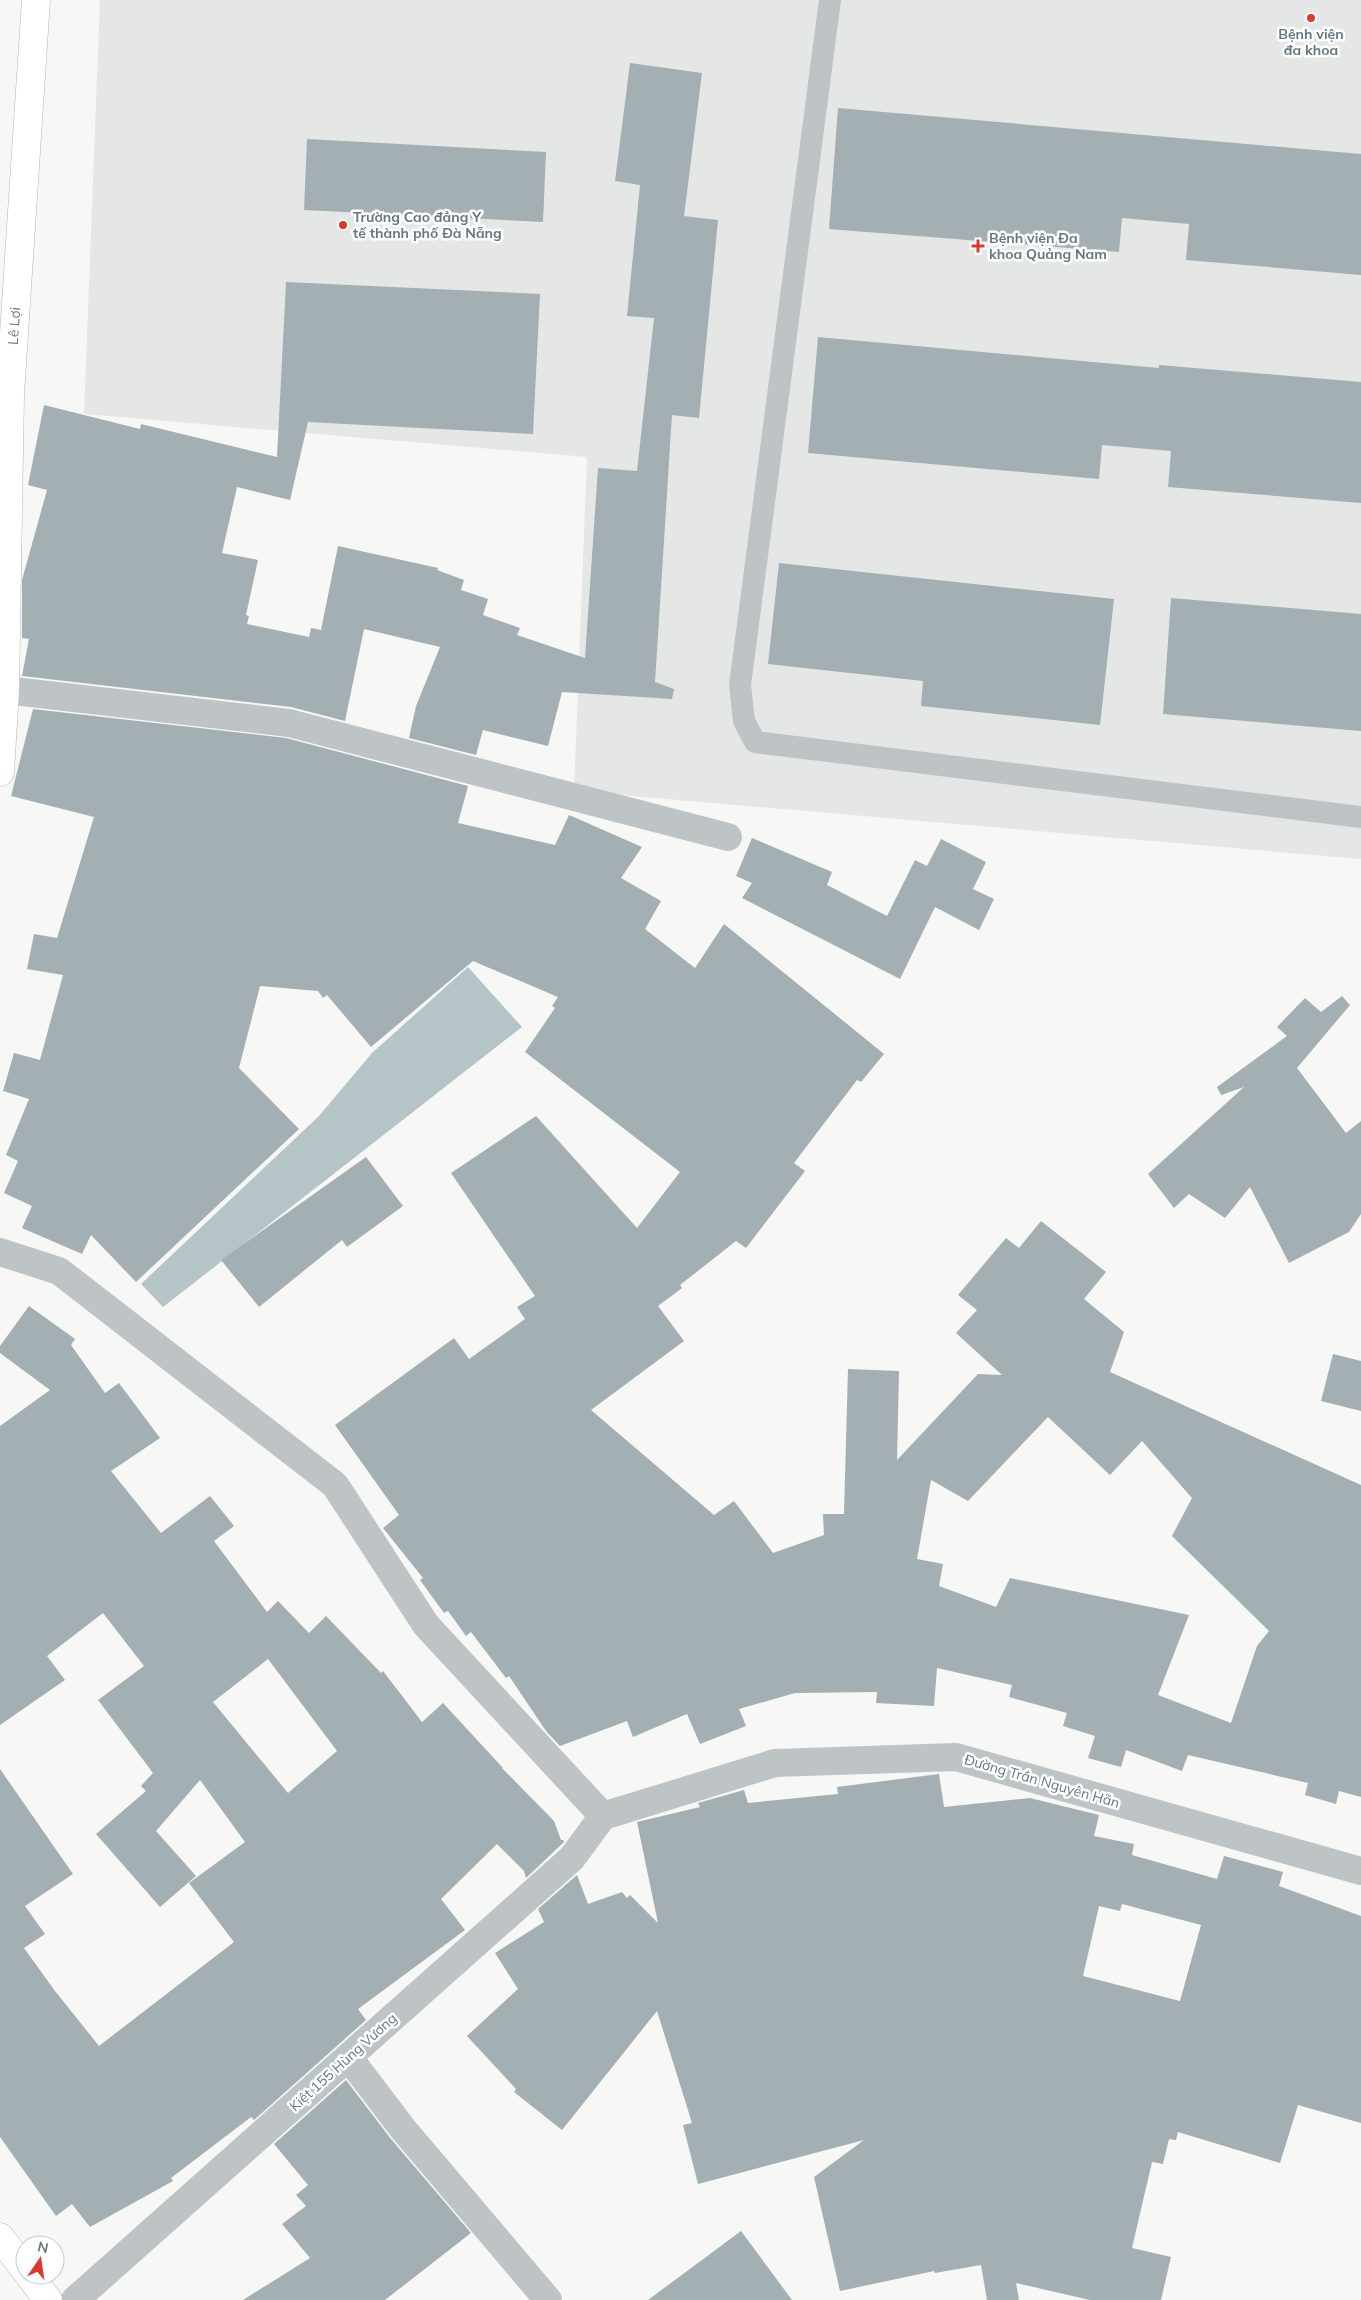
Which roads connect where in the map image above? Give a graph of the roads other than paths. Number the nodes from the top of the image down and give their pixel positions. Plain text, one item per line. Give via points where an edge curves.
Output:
1 (36, 0) edge
2 (830, 0) edge
3 (5, 393) edge
4 (5, 690) junction
5 (0, 772) edge
6 (1361, 817) edge
7 (728, 837) dead end
8 (0, 1252) edge
9 (603, 1816) junction
10 (1361, 1871) edge
11 (348, 2058) junction
12 (0, 2237) edge
13 (15, 2257) edge
14 (37, 2285) edge
15 (48, 2300) edge
16 (75, 2300) edge
17 (548, 2300) edge

1 - 3 street, Lê Lợi
2 - 6 lane via 740,685 744,721 755,742
3 - 4 street, Lê Lợi
4 - 5 street, Lê Lợi
4 - 7 street via 289,722
8 - 9 street via 59,1271 335,1485 426,1625
9 - 10 street, Đường Trần Nguyên Hãn via 775,1763 956,1756
9 - 11 street, Kiệt 155 Hùng Vương via 572,1858
11 - 16 street, Kiệt 155 Hùng Vương
11 - 17 street via 403,2129
12 - 13 street
14 - 15 street

